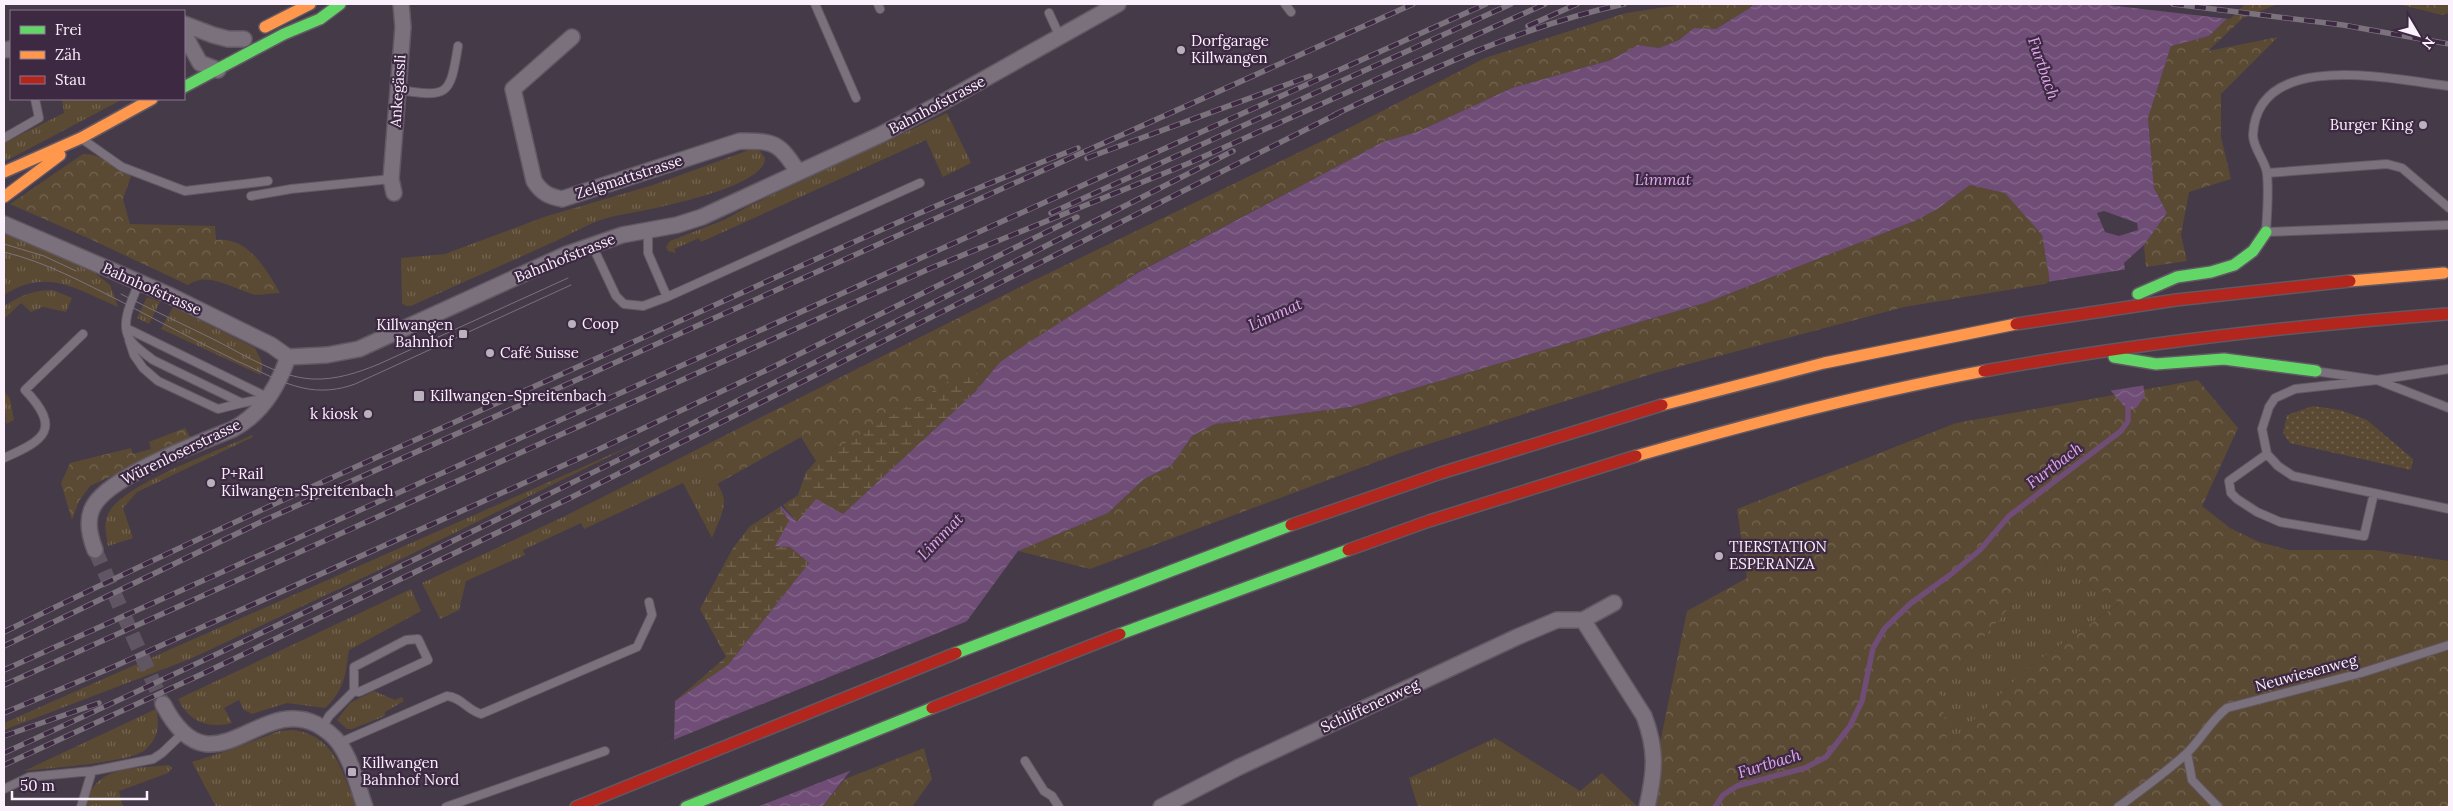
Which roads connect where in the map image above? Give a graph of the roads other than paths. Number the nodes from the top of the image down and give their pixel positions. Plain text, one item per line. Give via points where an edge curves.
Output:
1 (310, 4) edge
2 (340, 4) edge
3 (401, 4) edge
4 (815, 4) edge
5 (1118, 4) edge
6 (1285, 4) edge
7 (1291, 12) dead end
8 (1049, 13) dead end
9 (185, 24) edge
10 (185, 37) edge
11 (1060, 37) junction
12 (572, 38) dead end
13 (244, 39) junction
14 (458, 46) dead end
15 (196, 65) junction
16 (218, 70) junction
17 (185, 86) edge
18 (2449, 86) edge
19 (398, 90) junction
20 (856, 98) dead end
21 (35, 100) edge
22 (150, 100) edge
23 (4, 138) edge
24 (81, 138) junction
25 (4, 172) edge
26 (798, 172) junction
27 (2267, 173) junction
28 (268, 182) dead end
29 (920, 183) dead end
30 (392, 186) joint
31 (6, 196) edge
32 (251, 196) dead end
33 (2449, 208) edge
34 (4, 224) edge
35 (2449, 225) edge
36 (648, 230) junction
37 (2266, 232) junction
38 (592, 245) junction
39 (2444, 273) dead end
40 (139, 283) junction
41 (667, 297) junction
42 (2107, 308) junction
43 (2446, 314) dead end
44 (126, 328) junction
45 (84, 334) dead end
46 (129, 338) junction
47 (2088, 353) junction
48 (288, 358) junction
49 (2449, 368) edge
50 (2316, 371) joint
51 (2377, 380) junction
52 (269, 398) junction
53 (242, 403) junction
54 (2449, 408) edge
55 (2267, 454) junction
56 (4, 458) edge
57 (2374, 493) junction
58 (2449, 509) edge
59 (95, 550) tunnel mouth
60 (649, 602) dead end
61 (1614, 603) dead end
62 (1583, 620) junction
63 (2449, 645) edge
64 (354, 690) junction
65 (163, 704) tunnel mouth
66 (322, 728) junction
67 (183, 734) junction
68 (339, 743) junction
69 (605, 751) dead end
70 (2187, 753) junction
71 (1025, 760) dead end
72 (92, 771) junction
73 (4, 789) edge
74 (81, 807) edge
75 (365, 807) edge
76 (446, 807) edge
77 (576, 807) edge
78 (686, 807) edge
79 (1059, 807) edge
80 (1161, 807) edge
81 (1647, 807) edge
82 (2118, 807) edge
83 (2218, 807) edge

1 - 13 main road
2 - 16 main road via 320,19 284,34
3 - 19 street, Ankegässli via 403,27
4 - 20 lane
5 - 11 street, Bahnhofstrasse
6 - 7 lane
8 - 11 lane
9 - 13 street via 228,39
10 - 15 street
11 - 26 street, Bahnhofstrasse via 880,135
12 - 26 street, Zelgmattstrasse via 513,89 534,181 550,197 562,198 740,141 764,141 777,146
13 - 15 main road
14 - 19 lane via 453,77 444,92 436,95
15 - 16 street
16 - 17 main road
18 - 27 lane via 2338,75 2313,76 2290,83 2271,96 2261,108 2255,124 2253,138
19 - 30 street, Ankegässli
21 - 23 lane via 39,118
22 - 24 main road
24 - 25 main road
24 - 28 lane via 122,167 185,191
24 - 31 main road
26 - 36 street, Bahnhofstrasse via 702,217
27 - 33 lane via 2387,164 2402,168
27 - 37 lane
29 - 41 lane
30 - 32 lane, Ankegässli via 292,189
34 - 40 street, Bahnhofstrasse
35 - 37 lane
36 - 38 street, Bahnhofstrasse via 622,234
36 - 41 lane via 648,253
37 - 42 main road via 2253,251 2234,265 2177,277
38 - 41 lane via 616,296 624,304 642,306
38 - 48 street, Bahnhofstrasse via 360,349
39 - 42 main road via 2348,280
40 - 44 lane
40 - 48 street, Bahnhofstrasse via 271,345
42 - 77 main road via 2016,323 1787,372 1549,438 1315,517 974,647
43 - 47 main road via 2261,330
44 - 46 lane
44 - 52 lane
45 - 56 lane via 25,390 43,413 44,432 28,447
46 - 53 lane via 153,360
46 - 53 lane via 134,355 158,381 218,409
47 - 50 main road via 2156,364 2224,359
47 - 78 main road via 1890,390 1758,422 1514,493 1237,589
48 - 52 street, Würenloserstrasse
49 - 51 lane
50 - 51 lane
51 - 54 lane
51 - 55 lane via 2296,389 2275,398 2262,429
52 - 53 lane
52 - 59 street, Würenloserstrasse via 240,425 122,479 102,493 91,510 89,520
55 - 57 lane via 2293,476
55 - 57 lane via 2229,481 2231,492 2257,512 2280,522 2364,536
57 - 58 lane
60 - 68 lane via 652,615 637,647 481,714 472,711 456,697 447,696
61 - 62 street, Schliffenenweg
62 - 80 street, Schliffenenweg via 1557,620 1541,627 1239,767
62 - 81 street via 1644,716 1650,731 1655,767
63 - 70 lane, Neuwiesenweg via 2361,674 2227,708 2214,718
64 - 64 lane via 359,692 428,660 418,639 406,640 354,667
64 - 66 lane via 328,716
65 - 67 street
66 - 67 street via 298,719 285,719 216,744
66 - 68 street
67 - 72 lane via 153,759
68 - 75 street
69 - 76 lane
70 - 82 lane, Neuwiesenweg
70 - 83 lane via 2192,780
71 - 79 lane via 1044,791
72 - 73 lane via 29,777
72 - 74 lane

